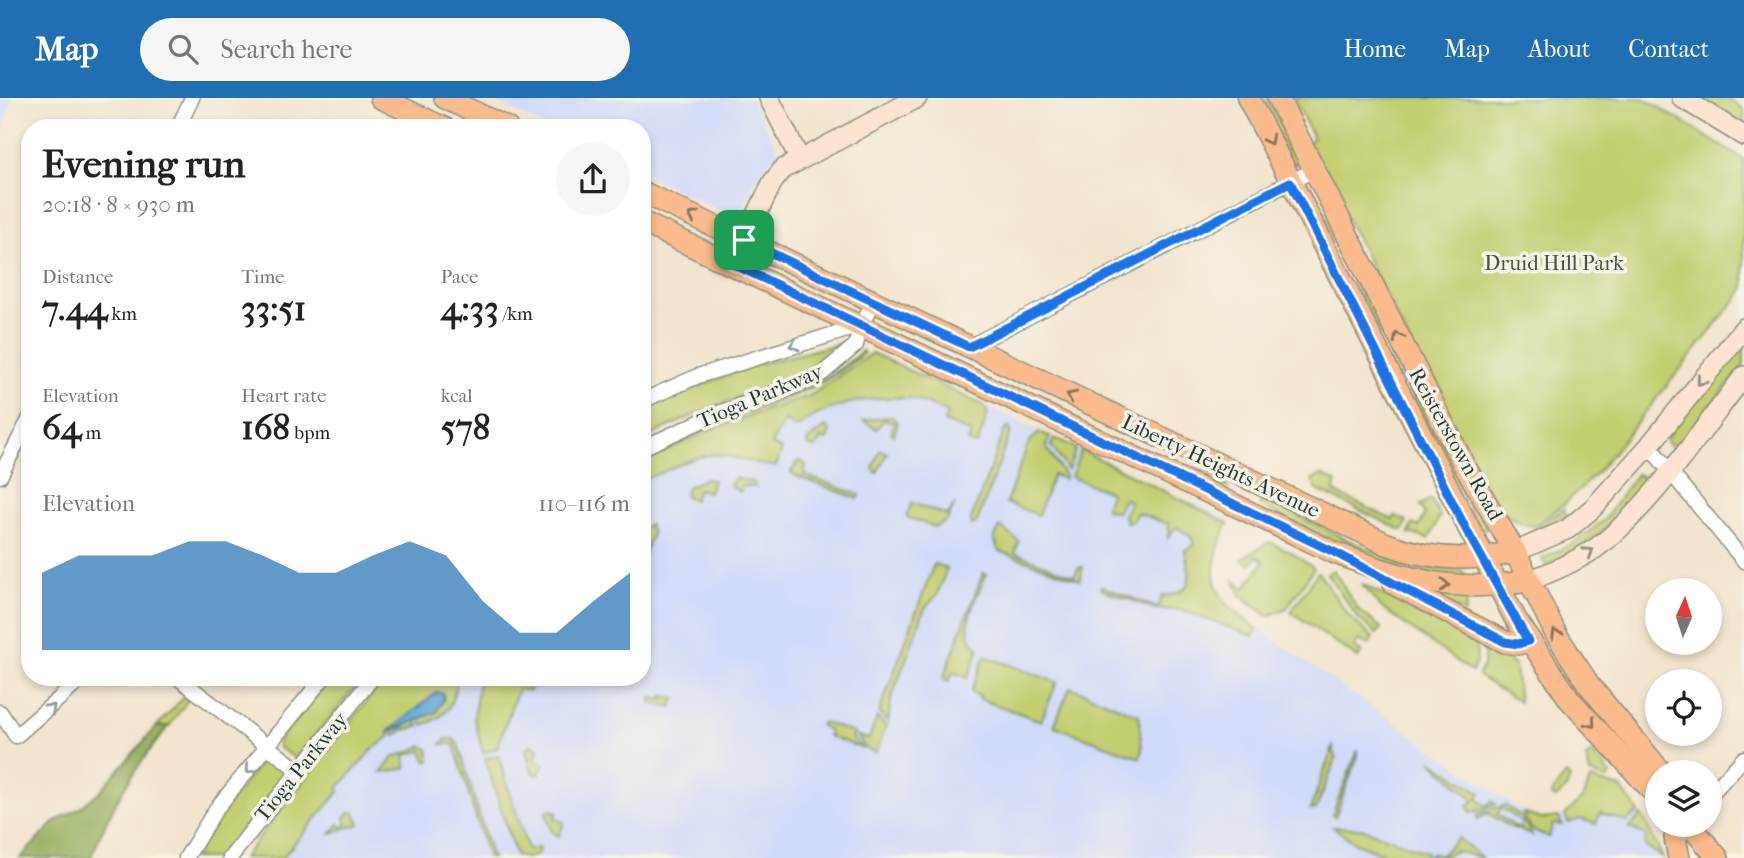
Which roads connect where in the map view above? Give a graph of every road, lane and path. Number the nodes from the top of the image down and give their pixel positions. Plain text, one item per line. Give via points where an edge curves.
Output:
1 (192, 98) edge
2 (381, 98) edge
3 (445, 98) edge
4 (769, 98) edge
5 (917, 98) edge
6 (1248, 98) edge
7 (1278, 98) edge
8 (1682, 98) edge
9 (182, 119) edge
10 (425, 119) edge
11 (489, 119) edge
12 (1744, 136) edge
13 (799, 158) junction
14 (1314, 170) junction
15 (1290, 182) junction
16 (651, 196) edge
17 (651, 226) edge
18 (744, 240) junction
19 (733, 264) junction
20 (874, 302) junction
21 (860, 326) junction
22 (1744, 328) edge
23 (969, 347) junction
24 (1744, 376) edge
25 (651, 397) edge
26 (21, 436) edge
27 (651, 444) edge
28 (1649, 446) junction
29 (1668, 472) junction
30 (0, 477) edge
31 (1334, 552) junction
32 (1515, 552) junction
33 (1482, 559) junction
34 (1744, 561) edge
35 (1528, 581) junction
36 (1496, 585) junction
37 (1528, 641) junction
38 (74, 686) edge
39 (189, 686) edge
40 (317, 686) edge
41 (366, 686) edge
42 (0, 712) edge
43 (268, 748) junction
44 (1744, 758) edge
45 (1651, 760) edge
46 (298, 770) junction
47 (1722, 782) edge
48 (1645, 783) edge
49 (1676, 837) edge
50 (1700, 837) edge
51 (186, 858) edge
52 (230, 858) edge
53 (1679, 858) edge
54 (1718, 858) edge

1 - 9 street
2 - 10 main road
3 - 11 main road
4 - 13 street
5 - 13 street
6 -> 15 main road, Reisterstown Road
7 - 14 main road, Reisterstown Road
8 - 12 street
13 - 18 street via 772,183
14 - 15 street
32 -> 14 main road, Reisterstown Road via 1463,463
15 - 23 street
15 - 33 main road, Reisterstown Road
18 -> 16 main road, Liberty Heights Avenue
17 - 19 main road, Liberty Heights Avenue
18 - 19 street
18 - 20 main road, Liberty Heights Avenue
19 - 21 main road, Liberty Heights Avenue
20 - 21 street, Tioga Parkway
20 - 23 main road, Liberty Heights Avenue
21 -> 25 street, Tioga Parkway via 708,373
21 - 27 street, Tioga Parkway via 856,345 809,380
21 - 31 main road, Liberty Heights Avenue
22 -> 28 street, Liberty Heights Avenue
33 -> 23 main road, Liberty Heights Avenue via 1424,555 1387,544
24 - 29 street, Liberty Heights Avenue
26 - 30 street
28 - 29 street
28 - 32 street, Liberty Heights Avenue via 1581,519 1553,537
29 - 34 street
35 -> 29 street, Liberty Heights Avenue via 1597,547
31 -> 36 main road, Liberty Heights Avenue via 1421,582
31 - 37 main road via 1505,642
32 - 33 main road, Liberty Heights Avenue
32 - 35 main road, Reisterstown Road
33 - 36 main road, Reisterstown Road
35 - 36 main road, Liberty Heights Avenue
45 -> 35 main road, Reisterstown Road via 1582,676
36 - 37 main road, Reisterstown Road
37 -> 48 main road, Reisterstown Road via 1570,700
42 -> 38 street via 16,736
39 - 43 street
40 - 43 street, Tioga Parkway
41 - 46 street, Tioga Parkway
43 - 46 street
43 -> 51 street, Tioga Parkway via 199,832
44 - 47 street
46 - 52 street, Tioga Parkway
49 - 53 main road
50 - 54 main road

